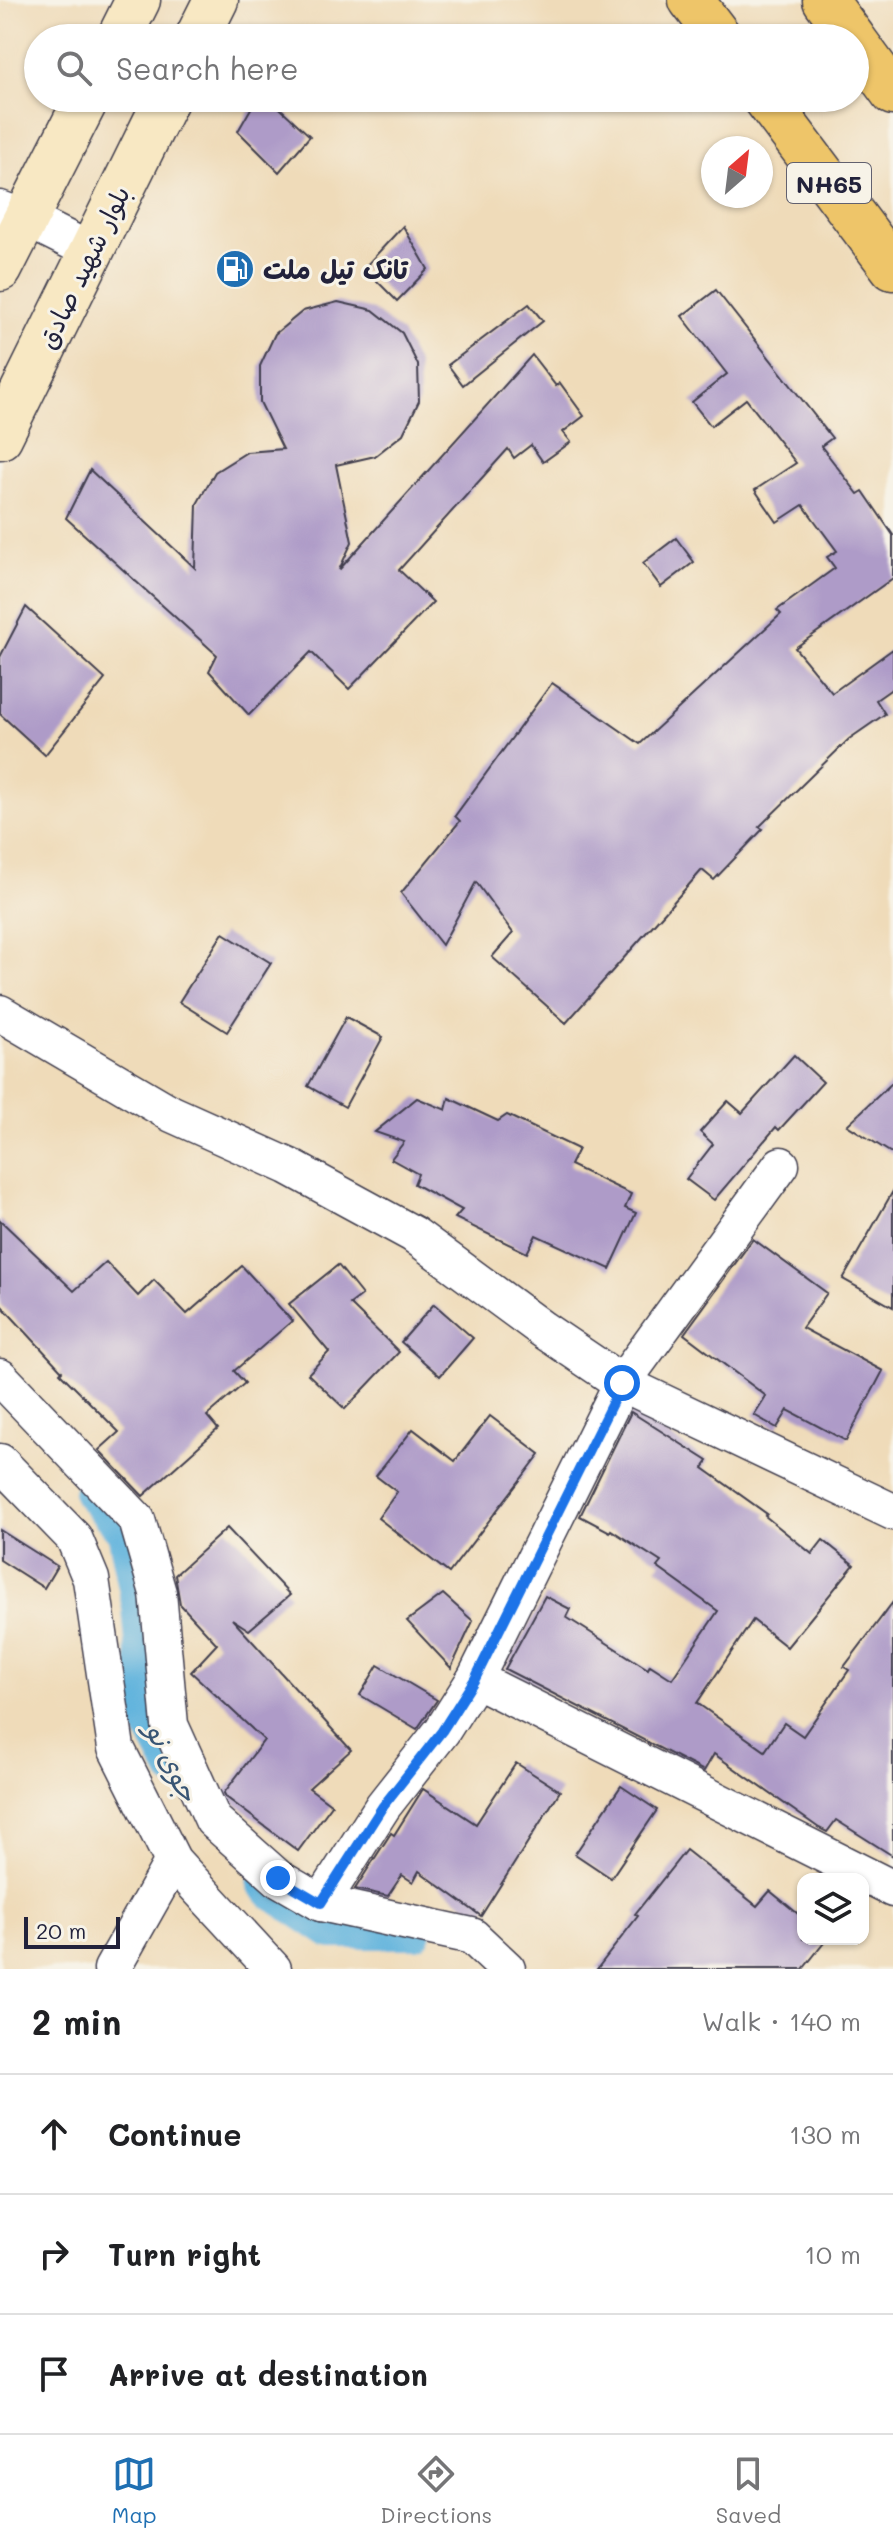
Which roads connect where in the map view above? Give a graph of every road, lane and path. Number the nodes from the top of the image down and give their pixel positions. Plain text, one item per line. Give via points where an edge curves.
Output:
1 (138, 0) edge
2 (216, 0) edge
3 (691, 0) edge
4 (825, 0) edge
5 (126, 24) edge
6 (204, 24) edge
7 (709, 24) edge
8 (842, 24) edge
9 (869, 60) edge
10 (893, 93) edge
11 (78, 112) edge
12 (160, 112) edge
13 (776, 112) edge
14 (12, 213) edge
15 (91, 251) junction
16 (893, 268) edge
17 (0, 269) edge
18 (0, 437) edge
19 (0, 1013) edge
20 (781, 1165) dead end
21 (0, 1377) edge
22 (622, 1383) junction
23 (0, 1462) edge
24 (893, 1512) edge
25 (475, 1679) junction
26 (173, 1861) junction
27 (893, 1889) edge
28 (321, 1903) junction
29 (112, 1969) edge
30 (273, 1969) edge
31 (507, 1969) edge

1 - 5 main road
2 - 6 main road
3 - 7 highway
4 - 8 highway
9 - 10 highway
11 - 14 main road
12 - 15 main road, بلوار شهید صادق
13 - 16 highway, NH65
14 - 15 street
14 - 17 main road
15 - 18 main road, بلوار شهید صادق
19 - 22 street via 172,1114 288,1166 413,1234
20 - 22 street
21 - 28 street via 137,1520 158,1593 170,1725 213,1820 278,1878
22 - 24 street
22 - 25 street
23 - 26 street via 74,1538 91,1579 116,1748
25 - 27 street
25 - 28 street
26 - 29 street
26 - 30 street
28 - 31 street via 472,1936

